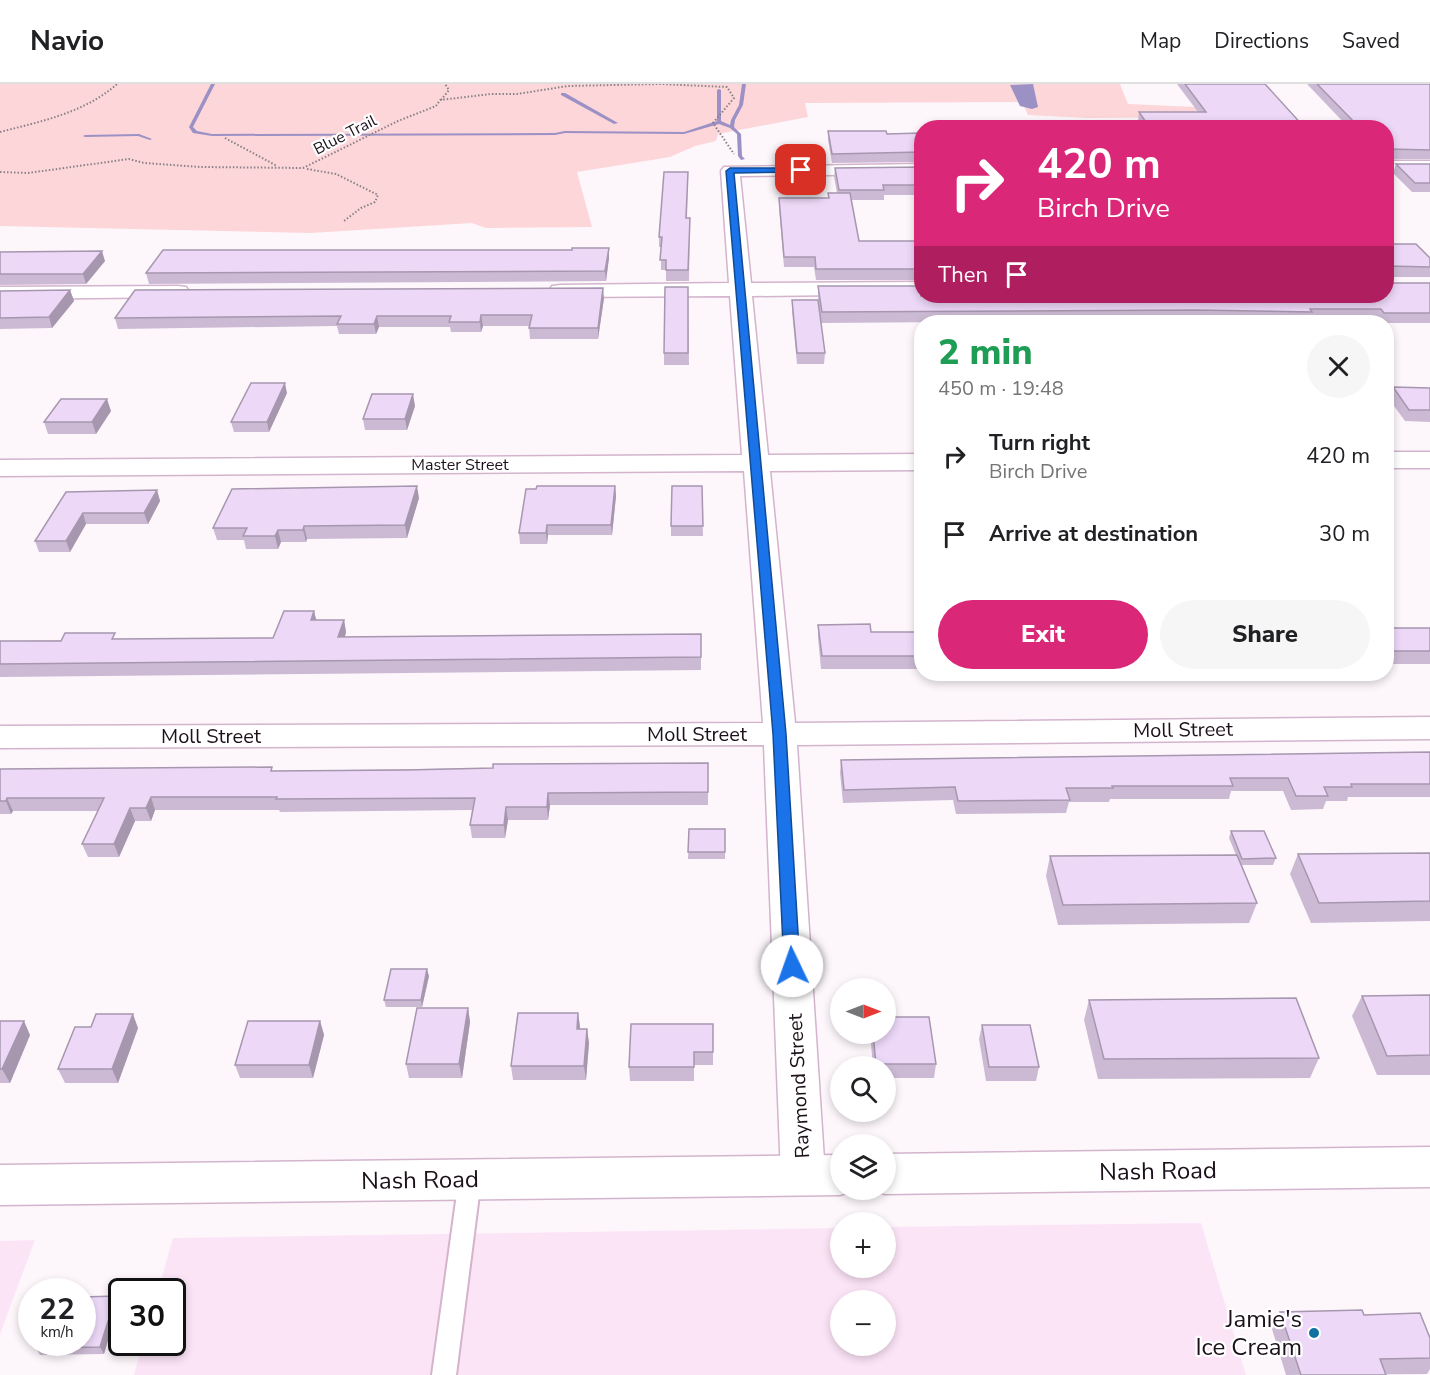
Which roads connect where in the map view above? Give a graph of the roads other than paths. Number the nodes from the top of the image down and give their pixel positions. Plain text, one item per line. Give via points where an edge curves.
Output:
1 (1394, 166) edge
2 (1430, 166) edge
3 (914, 169) edge
4 (914, 288) edge
5 (741, 290) junction
6 (538, 291) edge
7 (203, 292) edge
8 (0, 293) edge
9 (1394, 460) edge
10 (1430, 460) edge
11 (914, 462) edge
12 (756, 463) junction
13 (0, 468) edge
14 (1430, 728) edge
15 (780, 734) junction
16 (0, 736) edge
17 (1430, 1167) edge
18 (896, 1174) edge
19 (822, 1175) edge
20 (470, 1179) junction
21 (0, 1185) edge
22 (444, 1375) edge

1 - 2 street
3 - 5 street, Raymond Street via 730,171
4 - 5 street
5 - 6 street
5 - 12 street, Raymond Street
7 - 8 street
9 - 10 street
11 - 12 street, Master Street
12 - 13 street, Master Street
12 - 15 street, Raymond Street
14 - 15 street, Moll Street
15 - 16 street, Moll Street
15 - 19 street, Raymond Street
17 - 18 street, Nash Road
19 - 20 street, Nash Road
20 - 21 street, Nash Road
20 - 22 lane

